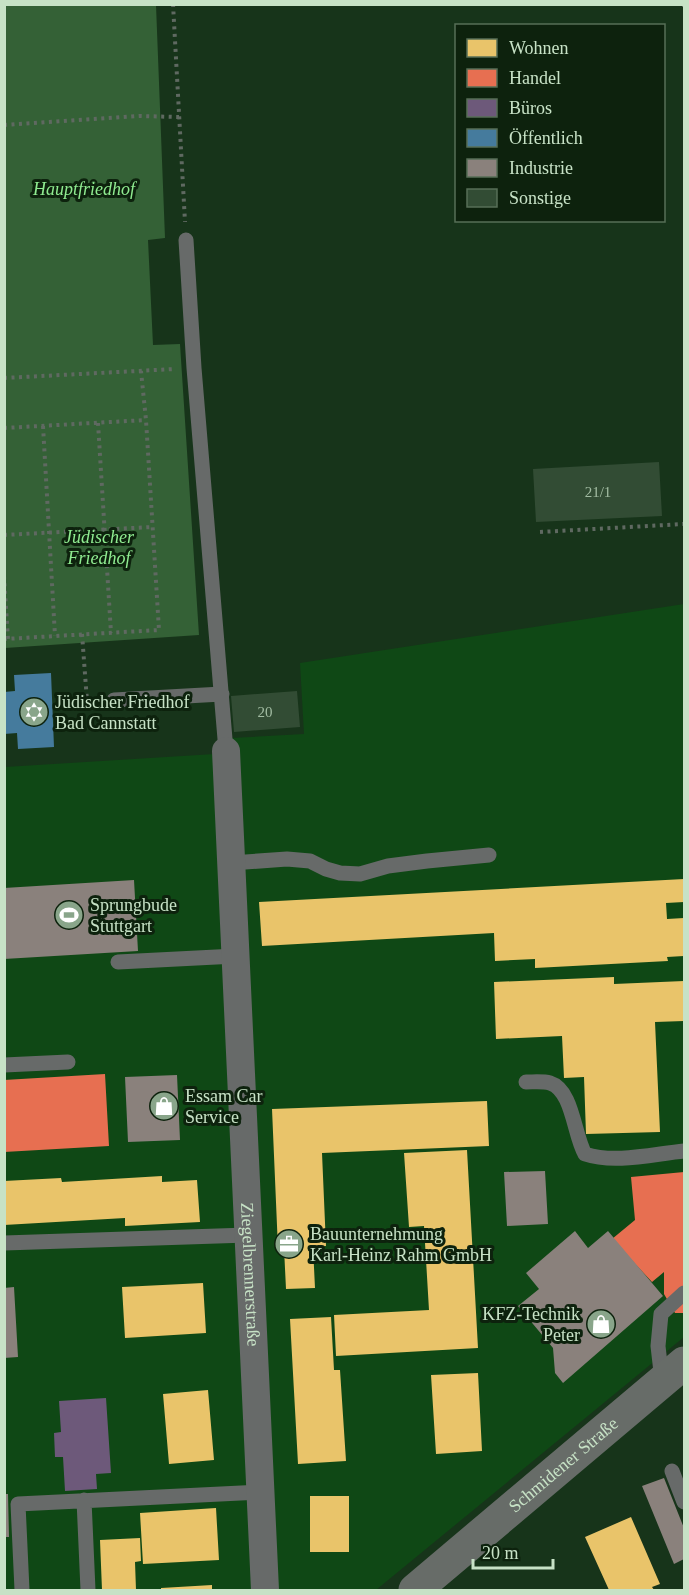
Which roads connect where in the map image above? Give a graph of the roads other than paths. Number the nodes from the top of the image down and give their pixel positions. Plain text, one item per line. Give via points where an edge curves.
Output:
1 (186, 240) road end
2 (222, 694) junction
3 (114, 700) road end
4 (226, 751) joint
5 (489, 855) dead end
6 (231, 863) junction
7 (236, 956) junction
8 (118, 962) dead end
9 (68, 1062) dead end
10 (4, 1065) edge
11 (526, 1082) dead end
12 (684, 1150) edge
13 (248, 1235) junction
14 (4, 1243) edge
15 (684, 1293) edge
16 (673, 1372) edge
17 (672, 1471) dead end
18 (260, 1492) junction
19 (84, 1500) junction
20 (684, 1502) edge
21 (22, 1590) edge
22 (88, 1590) edge
23 (265, 1590) edge
24 (414, 1590) edge

1 - 2 lane
2 - 3 lane
2 - 4 lane
4 - 6 street, Ziegelbrennerstraße
5 - 6 lane via 388,866 360,874 340,873 309,861 287,859
6 - 7 street, Ziegelbrennerstraße
7 - 8 lane
7 - 13 street, Ziegelbrennerstraße
9 - 10 lane
11 - 12 lane via 552,1083 562,1093 585,1154 620,1158
13 - 14 lane
13 - 18 street, Ziegelbrennerstraße
15 - 16 lane via 661,1314 658,1346
16 - 24 main road, Schmidener Straße
17 - 20 lane
18 - 19 lane
18 - 23 street, Ziegelbrennerstraße
19 - 21 lane via 18,1504
19 - 22 lane

